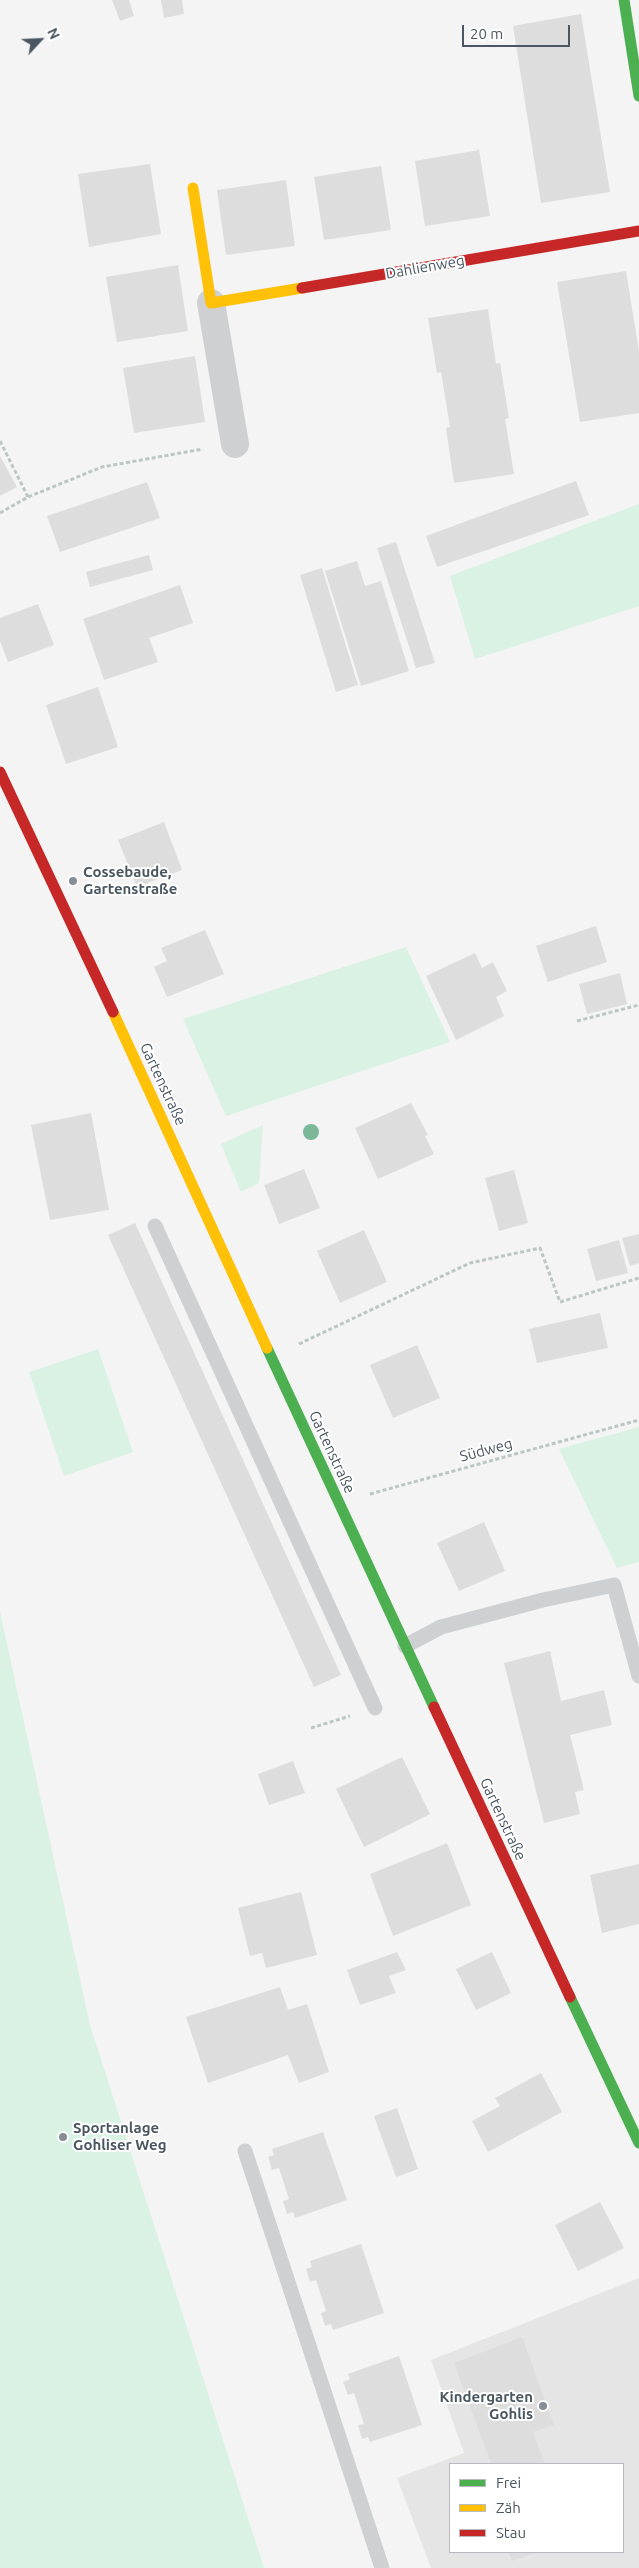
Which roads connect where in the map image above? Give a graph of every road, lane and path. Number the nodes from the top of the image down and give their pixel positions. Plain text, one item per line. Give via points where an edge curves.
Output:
1 (624, 0) edge
2 (639, 96) edge
3 (193, 188) dead end
4 (639, 231) edge
5 (210, 303) junction
6 (0, 441) edge
7 (235, 444) joint
8 (28, 497) junction
9 (0, 513) edge
10 (2, 780) edge
11 (639, 1005) edge
12 (577, 1021) dead end
13 (155, 1226) dead end
14 (639, 1278) edge
15 (272, 1357) junction
16 (639, 1420) edge
17 (339, 1505) junction
18 (405, 1646) junction
19 (639, 1676) edge
20 (375, 1708) dead end
21 (639, 2143) edge
22 (245, 2151) dead end
23 (382, 2568) edge

1 - 2 street
3 - 5 street
4 - 5 street, Dahlienweg
5 - 7 street
6 - 8 path
7 - 8 path via 118,463
8 - 9 path
10 - 15 street, Gartenstraße
11 - 12 path
13 - 20 lane
14 - 15 path via 560,1302 540,1248 470,1263
15 - 17 street, Gartenstraße
16 - 17 path, Südweg via 397,1485
17 - 18 street, Gartenstraße
18 - 19 lane via 441,1627 614,1585
18 - 21 street, Gartenstraße
22 - 23 lane

